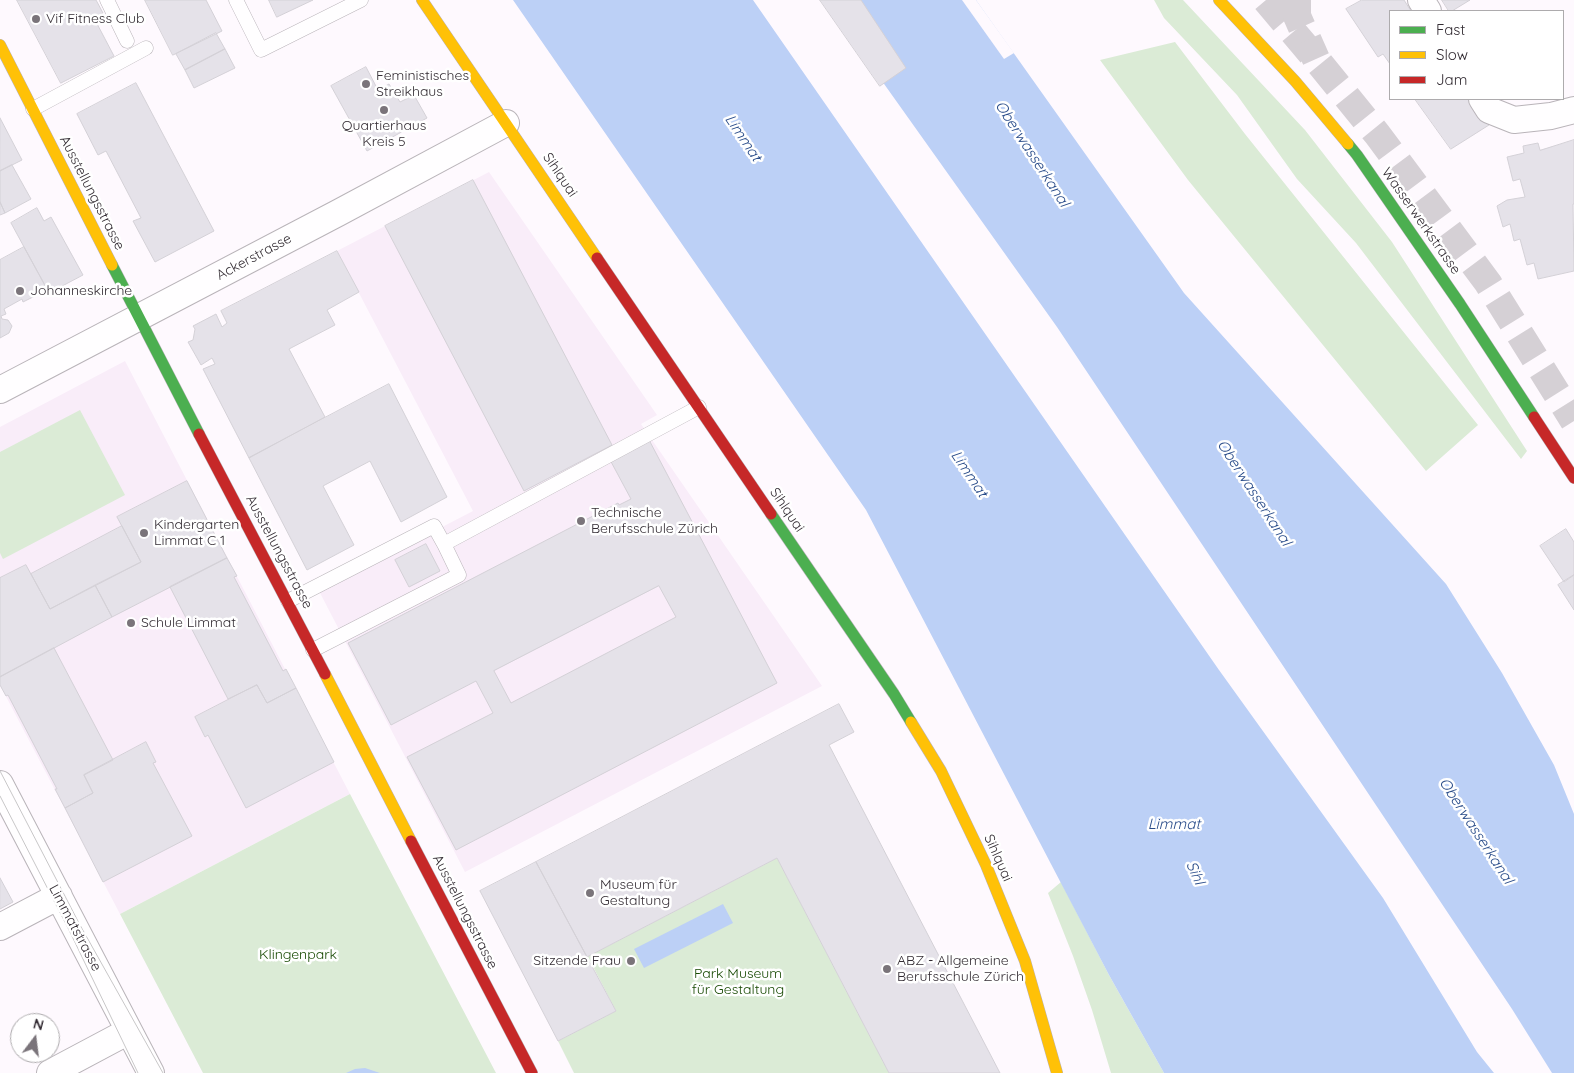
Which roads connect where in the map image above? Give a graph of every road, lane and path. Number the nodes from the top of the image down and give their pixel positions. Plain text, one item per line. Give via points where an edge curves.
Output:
1 (107, 0) edge
2 (236, 0) edge
3 (361, 0) edge
4 (422, 0) edge
5 (1219, 0) edge
6 (127, 41) dead end
7 (0, 45) edge
8 (146, 48) dead end
9 (1483, 100) edge
10 (33, 108) junction
11 (1574, 110) edge
12 (506, 122) junction
13 (139, 317) junction
14 (0, 390) edge
15 (699, 407) junction
16 (1574, 478) edge
17 (444, 544) junction
18 (288, 601) junction
19 (313, 650) junction
20 (0, 784) edge
21 (59, 896) junction
22 (0, 927) edge
23 (129, 1031) junction
24 (50, 1073) edge
25 (151, 1073) edge
26 (532, 1073) edge
27 (1057, 1073) edge

1 - 6 lane
2 - 3 lane via 262,50
4 - 12 street, Sihlquai
5 - 16 street, Wasserwerkstrasse via 1295,81 1358,155
7 - 10 street, Ausstellungsstrasse
8 - 10 lane
9 - 11 street via 1489,110 1514,120
10 - 13 street, Ausstellungsstrasse
12 - 13 street, Ackerstrasse
12 - 15 street, Sihlquai
13 - 14 street, Ackerstrasse
13 - 18 street, Ausstellungsstrasse
15 - 17 lane
15 - 27 street, Sihlquai via 894,694 941,771 986,865 1025,961
17 - 18 lane via 434,526
17 - 19 lane via 459,576
18 - 19 street, Ausstellungsstrasse
19 - 26 street, Ausstellungsstrasse
20 - 21 street, Limmatstrasse
21 - 22 street
21 - 23 street, Limmatstrasse
23 - 24 street
23 - 25 street, Limmatstrasse

